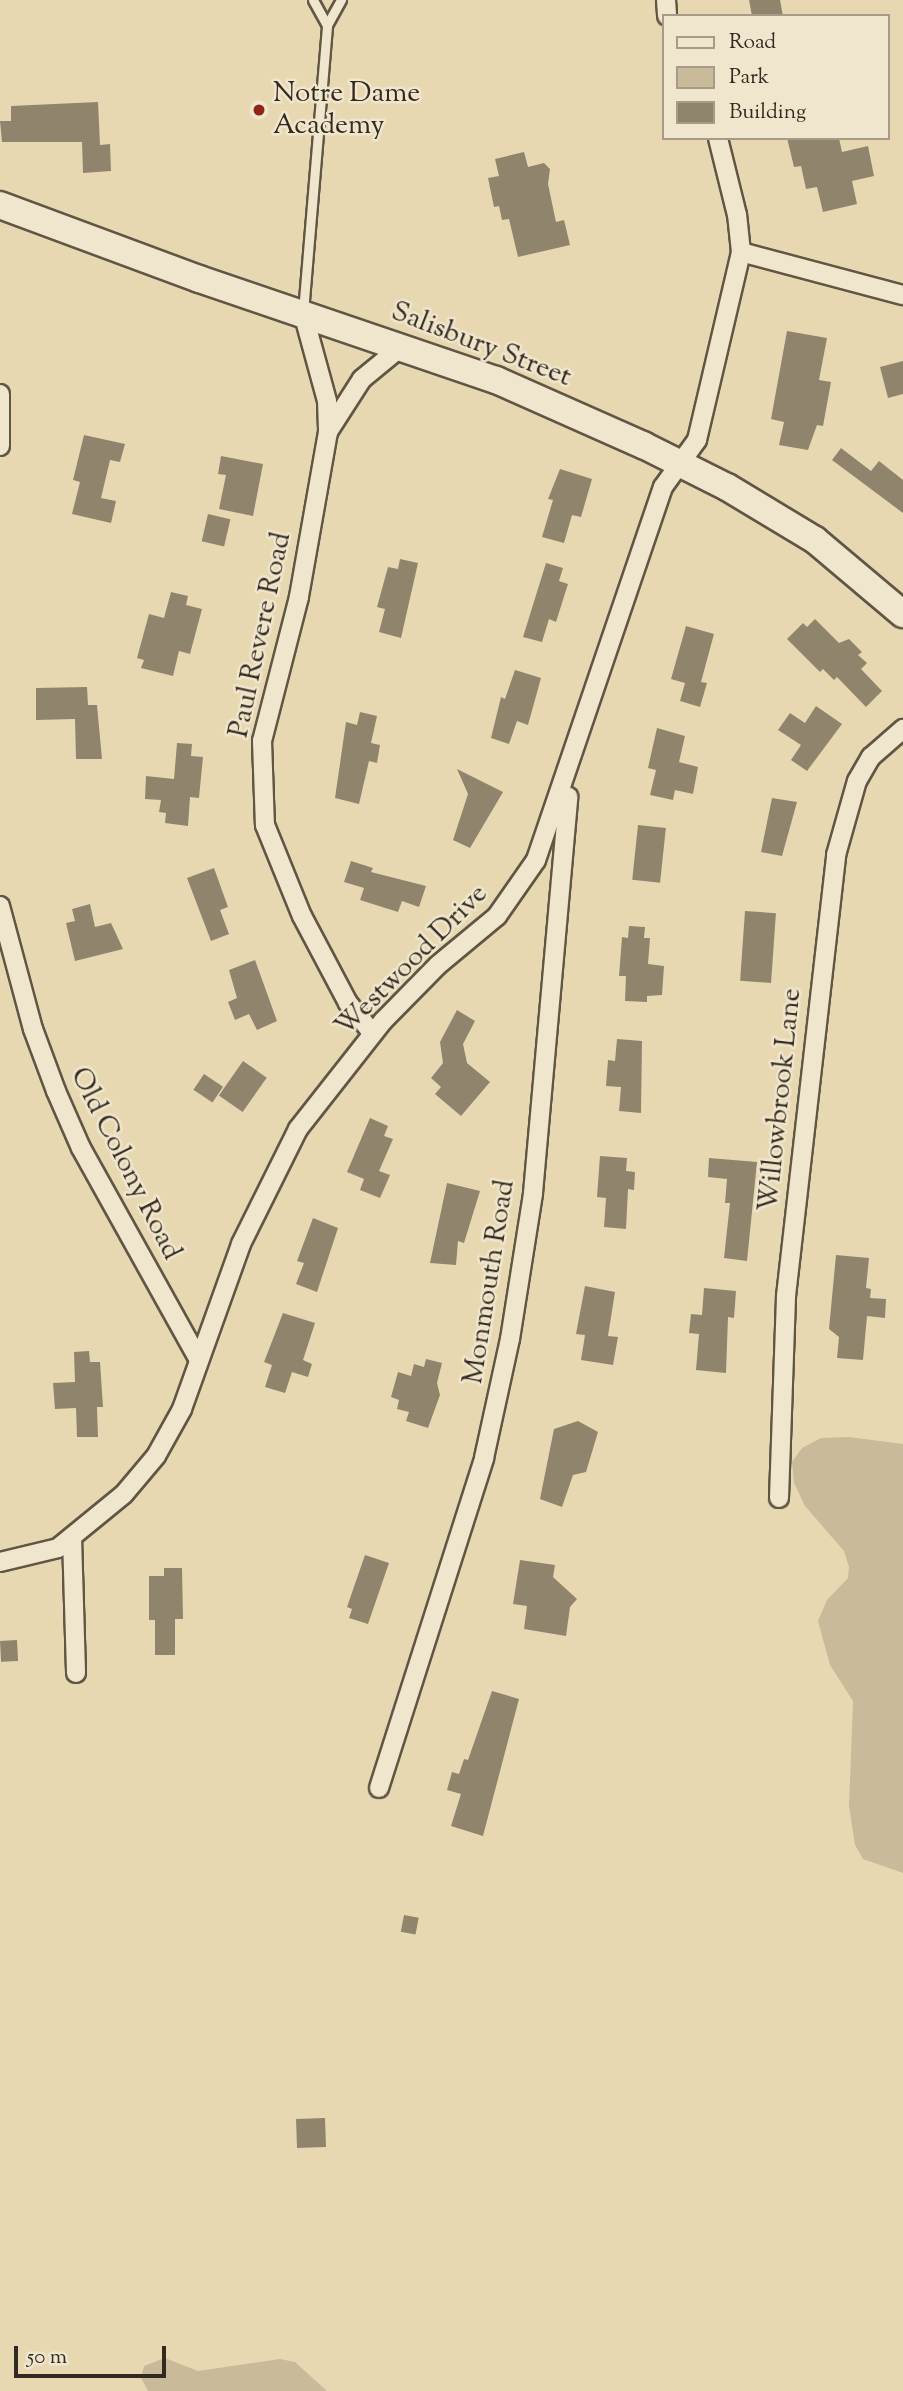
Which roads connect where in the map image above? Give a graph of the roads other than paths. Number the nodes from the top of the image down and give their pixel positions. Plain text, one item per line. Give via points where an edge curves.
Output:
1 (313, 0) edge
2 (341, 0) edge
3 (327, 25) junction
4 (718, 140) edge
5 (0, 205) edge
6 (741, 252) junction
7 (903, 296) edge
8 (303, 313) junction
9 (401, 347) junction
10 (0, 394) edge
11 (328, 432) junction
12 (0, 446) edge
13 (681, 463) junction
14 (903, 614) edge
15 (903, 729) edge
16 (570, 769) junction
17 (0, 906) edge
18 (372, 1033) junction
19 (198, 1358) junction
20 (779, 1498) dead end
21 (72, 1537) junction
22 (0, 1562) edge
23 (76, 1673) dead end
24 (379, 1788) dead end

1 - 3 lane
2 - 3 lane
3 - 8 lane
4 - 6 street, Westwood Drive
5 - 8 main road, Salisbury Street
6 - 7 street
6 - 13 street, Westwood Drive via 697,440
8 - 9 main road, Salisbury Street
8 - 11 street, Paul Revere Road via 327,401
9 - 11 street, Paul Revere Road via 362,379
9 - 13 main road, Salisbury Street via 508,385
10 - 12 street
11 - 18 street, Paul Revere Road via 299,597 262,741 261,786 265,825 302,916 348,1003
13 - 14 main road, Salisbury Street via 815,540
13 - 16 street, Westwood Drive via 663,487
15 - 20 street, Willowbrook Lane via 863,769 851,794 836,855 786,1296
16 - 18 street, Westwood Drive via 546,839 512,899
16 - 24 street, Monmouth Road via 533,1194 515,1316 484,1458
17 - 19 street, Old Colony Road via 23,996 56,1091 81,1148
18 - 19 street, Westwood Drive via 284,1152 241,1244
19 - 21 street, Westwood Drive via 182,1409 156,1456 124,1494
21 - 22 street, Westwood Drive via 39,1556
21 - 23 street

